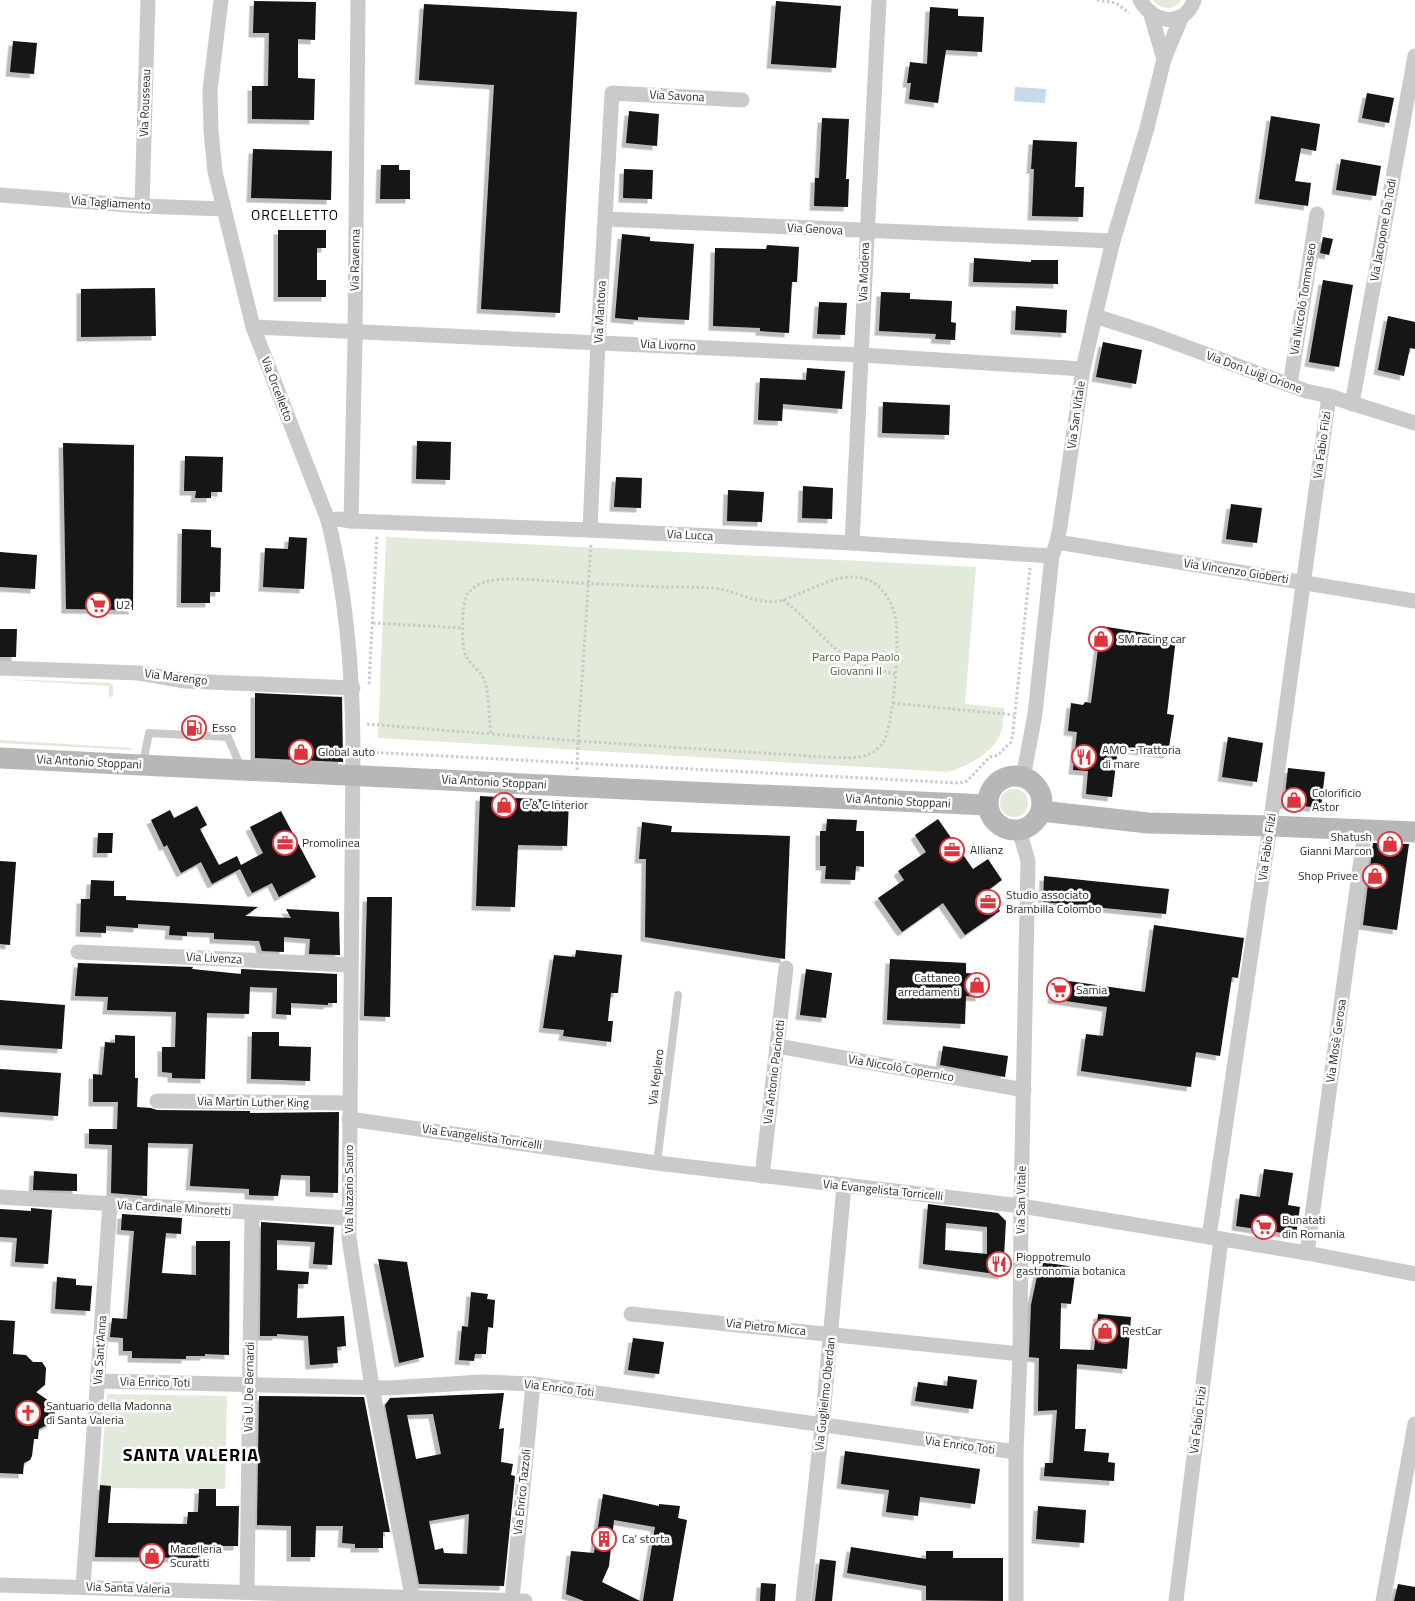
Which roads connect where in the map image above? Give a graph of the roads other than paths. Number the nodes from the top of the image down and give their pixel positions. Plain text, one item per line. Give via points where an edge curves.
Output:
1 (148, 0) edge
2 (221, 0) edge
3 (358, 0) edge
4 (879, 0) edge
5 (1197, 2) edge
6 (1142, 6) edge
7 (1182, 16) junction
8 (1415, 56) edge
9 (1164, 59) junction
10 (612, 93) joint
11 (742, 100) dead end
12 (0, 195) edge
13 (142, 206) junction
14 (223, 209) junction
15 (1317, 214) dead end
16 (606, 219) junction
17 (866, 231) junction
18 (1113, 241) junction
19 (1095, 316) junction
20 (253, 327) junction
21 (355, 332) junction
22 (598, 342) junction
23 (862, 355) junction
24 (1083, 369) junction
25 (1290, 385) junction
26 (1329, 396) junction
27 (1352, 404) junction
28 (1415, 423) edge
29 (328, 520) junction
30 (351, 521) junction
31 (590, 530) junction
32 (852, 543) junction
33 (1054, 549) junction
34 (1303, 582) junction
35 (1415, 601) edge
36 (0, 668) edge
37 (353, 688) junction
38 (0, 758) edge
39 (142, 765) junction
40 (242, 770) junction
41 (352, 776) junction
42 (1023, 778) junction
43 (988, 805) junction
44 (1041, 811) junction
45 (1270, 826) junction
46 (1019, 830) junction
47 (1365, 830) junction
48 (1415, 832) edge
49 (78, 952) dead end
50 (350, 965) junction
51 (786, 968) dead end
52 (678, 995) dead end
53 (777, 1046) junction
54 (1024, 1090) junction
55 (157, 1101) dead end
56 (349, 1111) junction
57 (657, 1163) junction
58 (762, 1176) junction
59 (844, 1186) junction
60 (0, 1197) edge
61 (110, 1204) junction
62 (1021, 1206) junction
63 (252, 1212) junction
64 (348, 1218) junction
65 (1215, 1238) junction
66 (1307, 1253) junction
67 (1415, 1274) edge
68 (631, 1314) dead end
69 (831, 1334) junction
70 (1020, 1354) junction
71 (98, 1381) junction
72 (249, 1384) junction
73 (533, 1384) junction
74 (372, 1387) junction
75 (1415, 1424) edge
76 (822, 1426) junction
77 (1016, 1452) junction
78 (0, 1585) edge
79 (82, 1586) junction
80 (247, 1591) junction
81 (205, 1596) edge
82 (314, 1597) edge
83 (413, 1599) edge
84 (518, 1601) edge
85 (803, 1601) edge
86 (1016, 1601) edge
87 (1176, 1601) edge
88 (1383, 1601) edge

1 - 13 street, Via Rousseau
2 - 14 street, Via Orcelletto via 210,90 210,131
3 - 21 street, Via Ravenna
4 - 17 street, Via Modena
5 - 7 street, Via San Vitale
6 - 7 street via 1160,19
6 - 9 street, Via San Vitale
7 - 9 street, Via San Vitale
8 - 27 street, Via Jacopone Da Todi
9 - 18 street, Via San Vitale
10 - 11 street, Via Savona
10 - 16 street, Via Mantova
12 - 13 street, Via Tagliamento
13 - 14 street, Via Tagliamento
14 - 20 street, Via Orcelletto
15 - 25 street, Via Niccolò Tommaseo
16 - 17 street, Via Genova
16 - 22 street, Via Mantova
17 - 18 street, Via Genova
17 - 23 street, Via Modena
18 - 19 street, Via San Vitale
19 - 24 street, Via San Vitale
19 - 25 street, Via Don Luigi Orione
20 - 21 street, Via Livorno
20 - 29 street, Via Orcelletto
21 - 22 street, Via Livorno
21 - 30 street, Via Ravenna
22 - 23 street, Via Livorno
22 - 31 street, Via Mantova
23 - 24 street, Via Livorno
23 - 32 street, Via Modena
24 - 33 street, Via San Vitale
25 - 26 street, Via Don Luigi Orione
26 - 27 street, Via Don Luigi Orione
26 - 34 street, Via Fabio Filzi
27 - 28 street, Via Don Luigi Orione
29 - 30 street, Via Lucca
29 - 37 street, Via Orcelletto via 345,607
30 - 31 street, Via Lucca
31 - 32 street, Via Lucca
32 - 33 street, Via Lucca
33 - 34 street, Via Vincenzo Gioberti
33 - 42 street, Via San Vitale via 1035,714
34 - 35 street, Via Vincenzo Gioberti
34 - 45 street, Via Fabio Filzi
36 - 37 street, Via Marengo via 139,673 185,680
37 - 41 street, Via Orcelletto
38 - 39 street, Via Antonio Stoppani
39 - 40 street, Via Antonio Stoppani
39 - 40 lane via 149,733 228,737
40 - 41 street, Via Antonio Stoppani
41 - 43 street, Via Antonio Stoppani
41 - 50 street, Via Nazario Sauro
42 - 43 street via 1014,776 998,782 992,788
42 - 44 street via 1040,792
43 - 46 street via 1000,826
44 - 45 street via 1148,823
44 - 46 street via 1030,826
45 - 47 street
45 - 65 street, Via Fabio Filzi
46 - 54 street, Via San Vitale via 1028,861
47 - 48 street
47 - 66 street, Via Mosè Gerosa
49 - 50 street, Via Livenza
50 - 56 street, Via Nazario Sauro
51 - 53 street, Via Antonio Pacinotti
52 - 57 lane, Via Keplero
53 - 54 street, Via Niccolò Copernico
53 - 58 street, Via Antonio Pacinotti
54 - 62 street, Via San Vitale
55 - 56 street, Via Martin Luther King
56 - 57 street, Via Evangelista Torricelli
56 - 64 street, Via Nazario Sauro
57 - 58 street, Via Evangelista Torricelli
58 - 59 street, Via Evangelista Torricelli
59 - 62 street, Via Evangelista Torricelli
59 - 69 street, Via Guglielmo Oberdan
60 - 61 street, Via Cardinale Minoretti
61 - 63 street, Via Cardinale Minoretti
61 - 71 street, Via Sant'Anna
62 - 65 street, Via Evangelista Torricelli
62 - 70 street, Via San Vitale
63 - 64 street, Via Cardinale Minoretti
63 - 72 street, Via U. De Bernardi
64 - 74 street, Via Nazario Sauro
65 - 66 street, Via Evangelista Torricelli
65 - 87 street, Via Fabio Filzi
66 - 67 street, Via Evangelista Torricelli
68 - 69 street, Via Pietro Micca
69 - 70 street, Via Pietro Micca
69 - 76 street, Via Guglielmo Oberdan
70 - 77 street, Via San Vitale
71 - 72 street, Via Enrico Toti
71 - 79 street, Via Sant'Anna
72 - 74 street, Via Enrico Toti
72 - 80 street, Via U. De Bernardi
73 - 74 street, Via Enrico Toti via 481,1382
73 - 76 street, Via Enrico Toti
73 - 84 street, Via Enrico Tazzoli
74 - 83 street, Via Nazario Sauro
75 - 88 street
76 - 77 street, Via Enrico Toti
76 - 85 street, Via Guglielmo Oberdan
77 - 86 street, Via San Vitale
78 - 79 street, Via Santa Valeria
79 - 81 street, Via Santa Valeria
80 - 81 street, Via Santa Valeria
80 - 82 street, Via Santa Valeria
82 - 83 street, Via Santa Valeria
83 - 84 street, Via Santa Valeria

